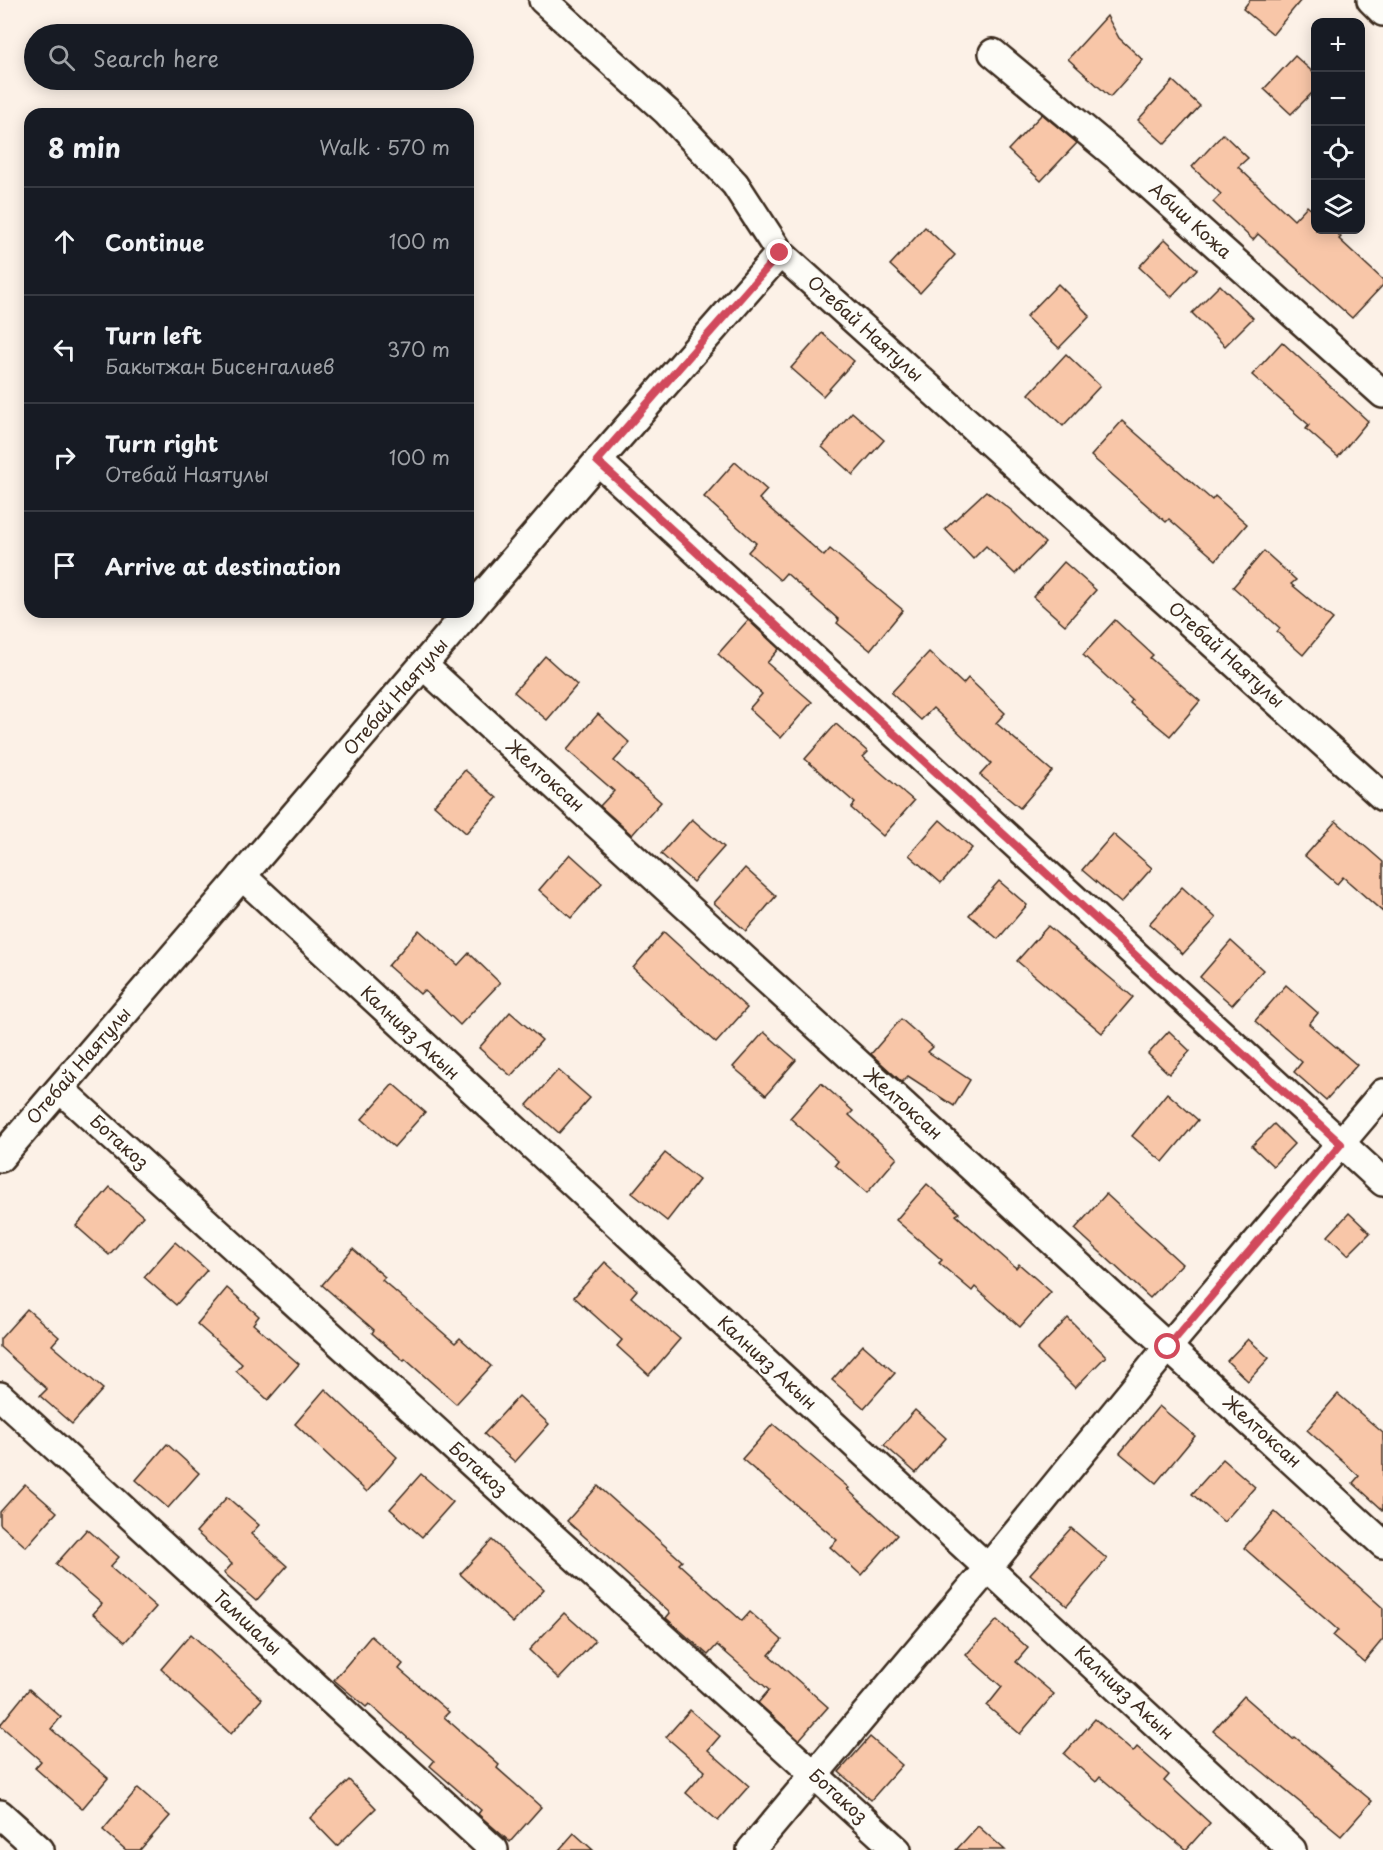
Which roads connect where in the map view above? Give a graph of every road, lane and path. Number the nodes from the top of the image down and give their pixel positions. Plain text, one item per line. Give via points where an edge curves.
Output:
1 (543, 0) edge
2 (1371, 0) edge
3 (1383, 12) edge
4 (993, 53) dead end
5 (780, 253) junction
6 (1383, 394) edge
7 (597, 461) junction
8 (474, 605) edge
9 (463, 618) edge
10 (423, 665) junction
11 (1383, 797) edge
12 (242, 876) junction
13 (60, 1089) junction
14 (1383, 1093) edge
15 (1341, 1144) junction
16 (0, 1158) edge
17 (1383, 1182) edge
18 (1168, 1347) junction
19 (0, 1396) edge
20 (1383, 1544) edge
21 (988, 1568) junction
22 (815, 1776) junction
23 (0, 1814) edge
24 (40, 1850) edge
25 (494, 1850) edge
26 (751, 1850) edge
27 (897, 1850) edge
28 (1292, 1850) edge

1 - 5 street via 667,112 735,184
2 - 3 street
4 - 6 street, Абиш Кожа via 1118,157
5 - 7 street, Отебай Наятулы
5 - 11 street, Отебай Наятулы
7 - 8 street, Отебай Наятулы
7 - 15 street
9 - 10 street, Отебай Наятулы
10 - 12 street, Отебай Наятулы
10 - 18 street, Желтоксан
12 - 13 street, Отебай Наятулы
12 - 21 street, Калнияз Акын
13 - 16 street, Отебай Наятулы
13 - 22 street, Ботакоз
14 - 15 street
15 - 17 street
15 - 18 street
18 - 20 street, Желтоксан
18 - 21 street
19 - 25 street, Тамшалы
21 - 22 street
21 - 28 street, Калнияз Акын
22 - 26 street
22 - 27 street, Ботакоз
23 - 24 street

